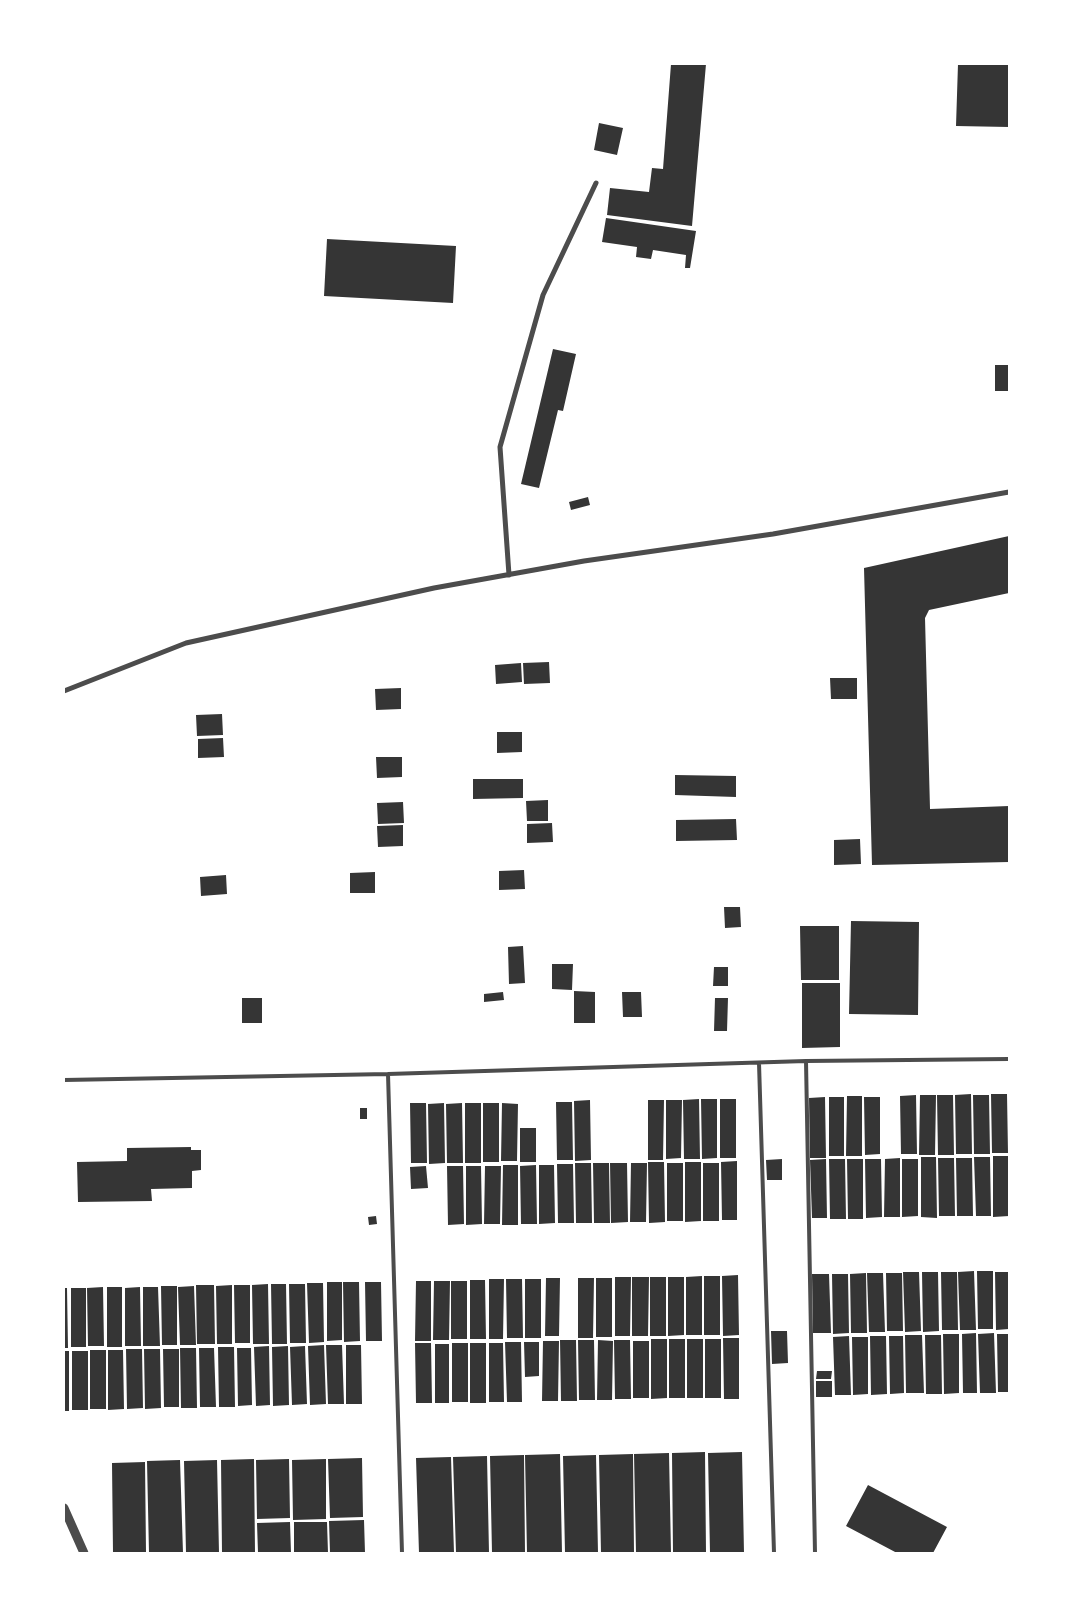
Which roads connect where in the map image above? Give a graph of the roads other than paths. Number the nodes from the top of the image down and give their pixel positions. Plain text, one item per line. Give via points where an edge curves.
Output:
1 (596, 183) dead end
2 (1009, 492) edge
3 (509, 575) junction
4 (64, 691) edge
5 (1009, 1059) edge
6 (806, 1061) junction
7 (759, 1063) junction
8 (388, 1074) junction
9 (64, 1080) edge
10 (64, 1508) edge
11 (84, 1553) edge
12 (402, 1553) edge
13 (774, 1553) edge
14 (815, 1553) edge

1 - 3 street via 543,295 500,447
2 - 3 street via 773,534
3 - 4 street via 434,588 186,643
5 - 6 lane
6 - 7 lane
6 - 14 lane
7 - 8 lane
7 - 13 lane
8 - 9 lane
8 - 12 lane
10 - 11 street

